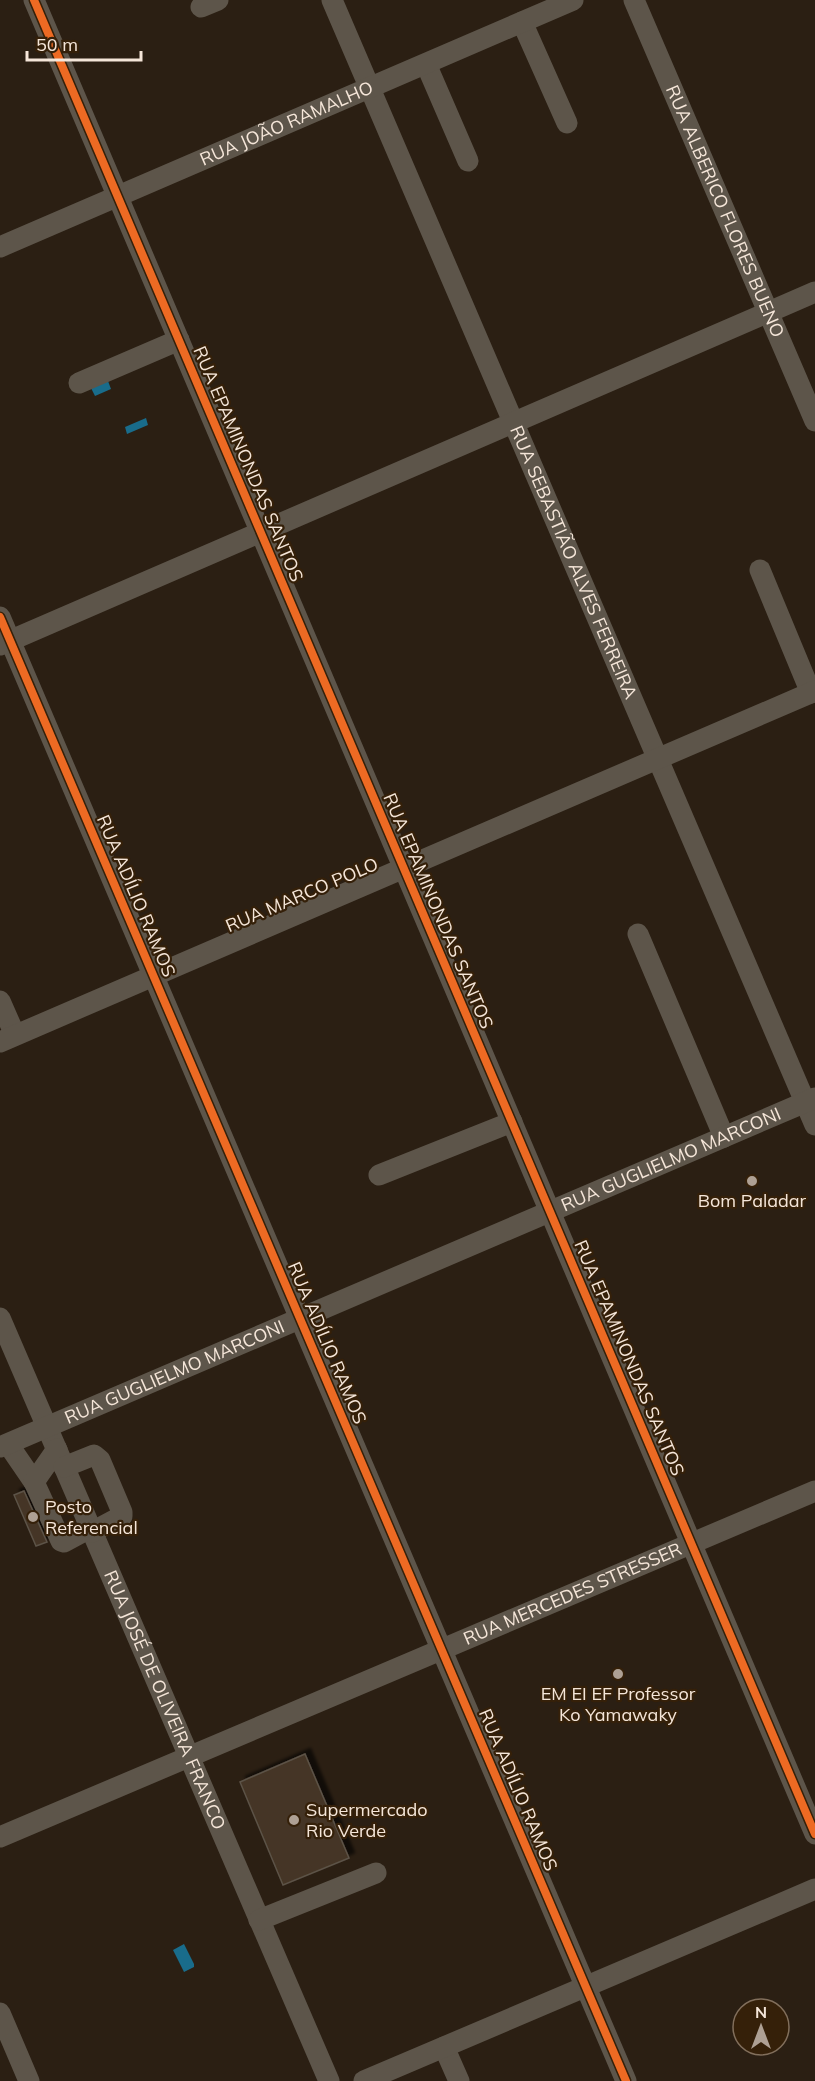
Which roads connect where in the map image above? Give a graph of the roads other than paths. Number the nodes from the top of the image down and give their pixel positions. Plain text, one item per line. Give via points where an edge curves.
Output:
1 (34, 0) edge
2 (332, 0) edge
3 (573, 0) edge
4 (634, 0) edge
5 (522, 22) junction
6 (426, 64) junction
7 (370, 88) junction
8 (567, 123) dead end
9 (468, 161) dead end
10 (118, 196) junction
11 (0, 247) edge
12 (815, 292) edge
13 (768, 312) junction
14 (179, 340) junction
15 (79, 383) dead end
16 (815, 421) edge
17 (514, 423) junction
18 (261, 532) junction
19 (760, 570) dead end
20 (0, 617) edge
21 (5, 643) edge
22 (813, 692) edge
23 (658, 759) junction
24 (404, 868) junction
25 (638, 934) dead end
26 (153, 976) junction
27 (0, 1001) edge
28 (8, 1038) edge
29 (810, 1100) edge
30 (512, 1122) junction
31 (815, 1125) edge
32 (724, 1137) junction
33 (379, 1175) dead end
34 (550, 1212) junction
35 (0, 1318) edge
36 (300, 1319) junction
37 (47, 1427) junction
38 (4, 1446) edge
39 (60, 1458) junction
40 (34, 1482) junction
41 (815, 1491) edge
42 (91, 1530) junction
43 (691, 1543) junction
44 (441, 1649) junction
45 (189, 1757) junction
46 (815, 1834) edge
47 (0, 1837) edge
48 (376, 1873) dead end
49 (815, 1889) edge
50 (259, 1920) junction
51 (585, 1987) junction
52 (0, 2013) edge
53 (444, 2047) junction
54 (29, 2081) edge
55 (329, 2081) edge
56 (364, 2081) edge
57 (459, 2081) edge
58 (626, 2081) edge

1 - 10 street, RUA EPAMINONDAS SANTOS
2 - 7 street, RUA SEBASTIÃO ALVES FERREIRA
3 - 5 street, RUA JOÃO RAMALHO
4 - 13 street, RUA ALBERICO FLORES BUENO
5 - 6 street, RUA JOÃO RAMALHO
5 - 8 street
6 - 7 street, RUA JOÃO RAMALHO
6 - 9 street
7 - 10 street, RUA JOÃO RAMALHO
7 - 17 street, RUA SEBASTIÃO ALVES FERREIRA
10 - 11 street, RUA JOÃO RAMALHO
10 - 14 street, RUA EPAMINONDAS SANTOS
12 - 13 street
13 - 16 street, RUA ALBERICO FLORES BUENO
13 - 17 street
14 - 15 street
14 - 18 street, RUA EPAMINONDAS SANTOS
17 - 18 street
17 - 23 street, RUA SEBASTIÃO ALVES FERREIRA
18 - 21 street
18 - 24 street, RUA EPAMINONDAS SANTOS
19 - 22 street
20 - 21 street, RUA ADÍLIO RAMOS
21 - 26 street, RUA ADÍLIO RAMOS
22 - 23 street, RUA MARCO POLO
23 - 24 street, RUA MARCO POLO
23 - 29 street, RUA SEBASTIÃO ALVES FERREIRA
24 - 26 street, RUA MARCO POLO
24 - 30 street, RUA EPAMINONDAS SANTOS
25 - 32 street
26 - 28 street, RUA MARCO POLO
26 - 36 street, RUA ADÍLIO RAMOS
27 - 28 street
29 - 31 street, RUA SEBASTIÃO ALVES FERREIRA
29 - 32 street, RUA GUGLIELMO MARCONI
30 - 33 street
30 - 34 street, RUA EPAMINONDAS SANTOS
32 - 34 street, RUA GUGLIELMO MARCONI
34 - 36 street, RUA GUGLIELMO MARCONI
34 - 43 street, RUA EPAMINONDAS SANTOS
35 - 37 street, RUA JOSÉ DE OLIVEIRA FRANCO
36 - 37 street, RUA GUGLIELMO MARCONI
36 - 44 street, RUA ADÍLIO RAMOS
37 - 38 street, RUA GUGLIELMO MARCONI
37 - 39 street, RUA JOSÉ DE OLIVEIRA FRANCO
38 - 40 street
39 - 40 street
39 - 42 street, RUA JOSÉ DE OLIVEIRA FRANCO
39 - 42 street via 94,1455 100,1460 122,1516
40 - 42 street via 61,1541
41 - 43 street, RUA MERCEDES STRESSER
42 - 45 street, RUA JOSÉ DE OLIVEIRA FRANCO
43 - 44 street, RUA MERCEDES STRESSER
43 - 46 street, RUA EPAMINONDAS SANTOS
44 - 45 street, RUA MERCEDES STRESSER
44 - 51 street, RUA ADÍLIO RAMOS
45 - 47 street, RUA MERCEDES STRESSER
45 - 50 street, RUA JOSÉ DE OLIVEIRA FRANCO
48 - 50 street
49 - 51 street
50 - 55 street, RUA JOSÉ DE OLIVEIRA FRANCO
51 - 53 street
51 - 58 street, RUA ADÍLIO RAMOS
52 - 54 street
53 - 56 street
53 - 57 street

